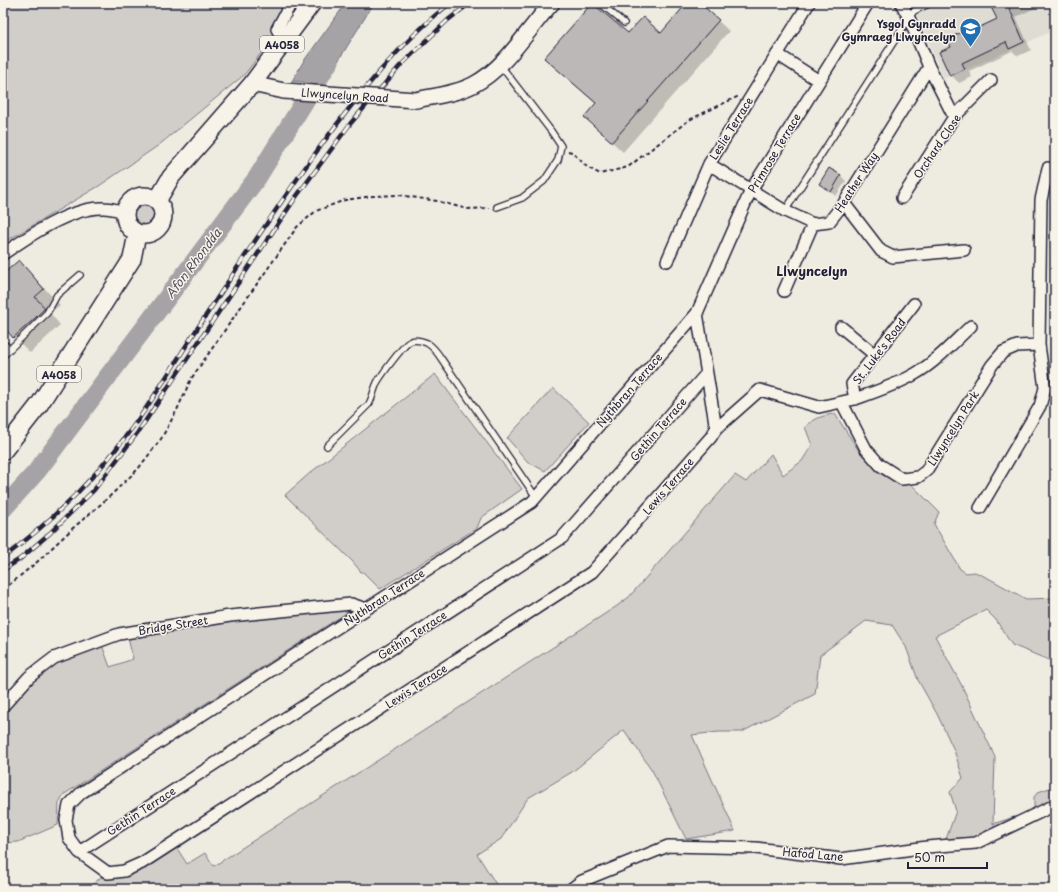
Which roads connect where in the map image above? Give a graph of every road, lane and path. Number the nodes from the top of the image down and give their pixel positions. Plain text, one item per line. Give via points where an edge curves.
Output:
1 (291, 3) edge
2 (312, 3) edge
3 (552, 3) edge
4 (600, 3) edge
5 (809, 3) edge
6 (868, 3) edge
7 (901, 3) edge
8 (931, 3) edge
9 (909, 18) junction
10 (624, 23) dead end
11 (284, 41) junction
12 (777, 54) junction
13 (500, 65) junction
14 (929, 67) junction
15 (992, 80) dead end
16 (819, 81) junction
17 (252, 84) junction
18 (755, 90) junction
19 (954, 117) junction
20 (560, 146) junction
21 (708, 164) junction
22 (1048, 168) dead end
23 (750, 190) junction
24 (902, 198) dead end
25 (157, 201) junction
26 (844, 203) junction
27 (497, 207) joint
28 (785, 211) junction
29 (125, 212) junction
30 (813, 224) junction
31 (137, 234) junction
32 (964, 250) dead end
33 (3, 254) edge
34 (667, 261) dead end
35 (80, 275) dead end
36 (784, 291) dead end
37 (914, 304) dead end
38 (697, 313) junction
39 (971, 326) dead end
40 (841, 327) dead end
41 (3, 343) edge
42 (1039, 344) junction
43 (10, 350) junction
44 (875, 355) junction
45 (3, 356) edge
46 (707, 373) junction
47 (1050, 388) edge
48 (855, 399) junction
49 (842, 403) junction
50 (716, 429) junction
51 (327, 446) dead end
52 (3, 451) edge
53 (536, 497) junction
54 (980, 508) dead end
55 (3, 589) edge
56 (366, 609) junction
57 (3, 706) edge
58 (1055, 805) edge
59 (79, 852) junction
60 (572, 889) edge

1 - 11 street via 277,29
2 - 11 main road, A4058
3 - 13 main road, Llwyncelyn Road
4 - 10 lane
5 - 12 street, Leslie Terrace
6 - 16 street, Primrose Terrace
7 - 9 street
8 - 9 lane via 914,10
9 - 14 street
9 - 28 lane
11 - 17 main road, A4058
12 - 16 street
12 - 18 street, Leslie Terrace
13 - 17 main road, Llwyncelyn Road, bridge via 473,85 453,93 416,100 284,91
13 - 20 lane
14 - 19 street
14 - 26 street, Heather Way
15 - 19 street, Orchard Close
16 - 23 street, Primrose Terrace
17 - 25 main road, A4058 via 171,177
18 - 20 path via 728,100 689,120 628,167 600,174
18 - 21 street, Leslie Terrace
19 - 24 street, Orchard Close
20 - 27 lane via 558,160 544,181 522,198
21 - 23 street
21 - 34 street, Leslie Terrace
22 - 42 street via 1041,200
23 - 28 street
23 - 38 street, Primrose Terrace
25 - 29 main road via 143,196 136,198 127,205
25 - 31 main road via 163,215 159,228 147,235
26 - 30 street, Heather Way via 829,222
26 - 32 street via 881,252 893,257
27 - 55 path via 467,210 437,201 399,195 344,200 316,211 297,227 191,379 167,428 138,469 37,562
28 - 30 street
29 - 31 main road via 127,225
29 - 33 street via 103,208 76,211
30 - 36 street
31 - 52 main road, A4058 via 132,260 39,405
35 - 43 lane via 57,295 47,313
37 - 44 street, St. Luke's Road
38 - 46 street
38 - 53 street, Nythbran Terrace
39 - 48 street, St. Luke's Road via 915,374
40 - 44 street
41 - 43 lane
42 - 47 street
42 - 49 street, Llwyncelyn Park via 1017,346 1003,352 992,365 926,471 918,477 902,479 880,466 866,449
43 - 45 lane
44 - 48 street, St. Luke's Road via 852,384
46 - 50 street
46 - 59 street, Gethin Terrace via 562,538
47 - 54 street
48 - 49 street, St. Luke's Road
49 - 50 street, St. Luke's Road via 819,407 760,390
50 - 59 street, Lewis Terrace via 592,572 142,863 124,871 108,873
51 - 53 lane via 369,404 378,381 403,348 410,342 421,341 432,348 447,367
53 - 56 street, Nythbran Terrace
56 - 57 street, Bridge Street via 351,604 230,616 119,634 54,658 29,677
56 - 59 street, Nythbran Terrace via 81,794 69,805 66,820 69,838
58 - 60 street, Hafod Lane via 976,843 841,859 756,848 668,846 582,881

